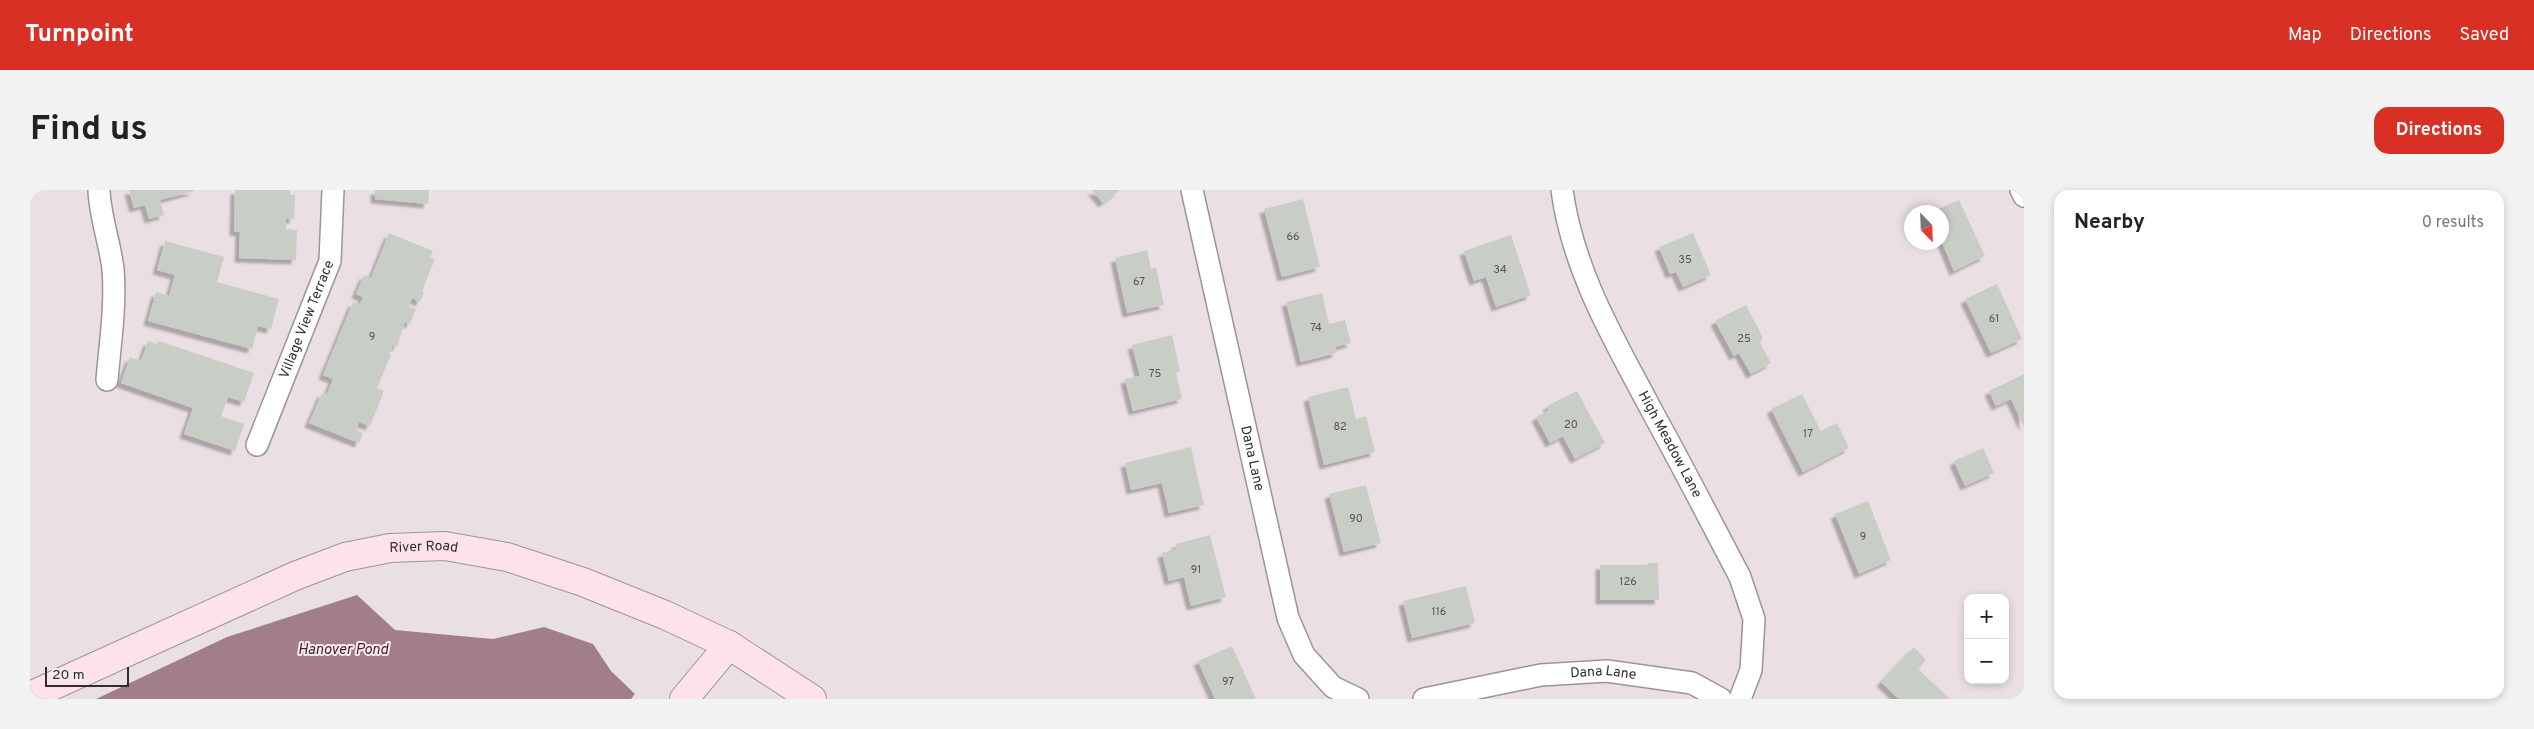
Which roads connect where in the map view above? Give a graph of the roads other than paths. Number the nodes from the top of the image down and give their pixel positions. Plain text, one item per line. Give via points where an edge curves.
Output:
1 (99, 190) edge
2 (333, 190) edge
3 (1192, 190) edge
4 (1562, 190) edge
5 (2021, 190) edge
6 (2024, 196) edge
7 (107, 380) dead end
8 (257, 444) dead end
9 (729, 645) junction
10 (30, 696) edge
11 (685, 698) edge
12 (812, 699) edge
13 (1358, 699) edge
14 (1424, 699) edge
15 (1721, 699) edge
16 (1740, 699) edge

1 - 7 street via 113,269
2 - 8 street, Village View Terrace via 330,261
3 - 13 street, Dana Lane via 1288,618 1304,655 1334,687
4 - 16 street, High Meadow Lane via 1566,222 1585,280 1740,577 1754,619 1752,670
5 - 6 street
9 - 10 main road, River Road via 666,614 507,557 445,546 390,548 345,557 295,576
9 - 11 main road
9 - 12 main road, River Road
14 - 15 street, Dana Lane via 1541,675 1607,671 1692,683

